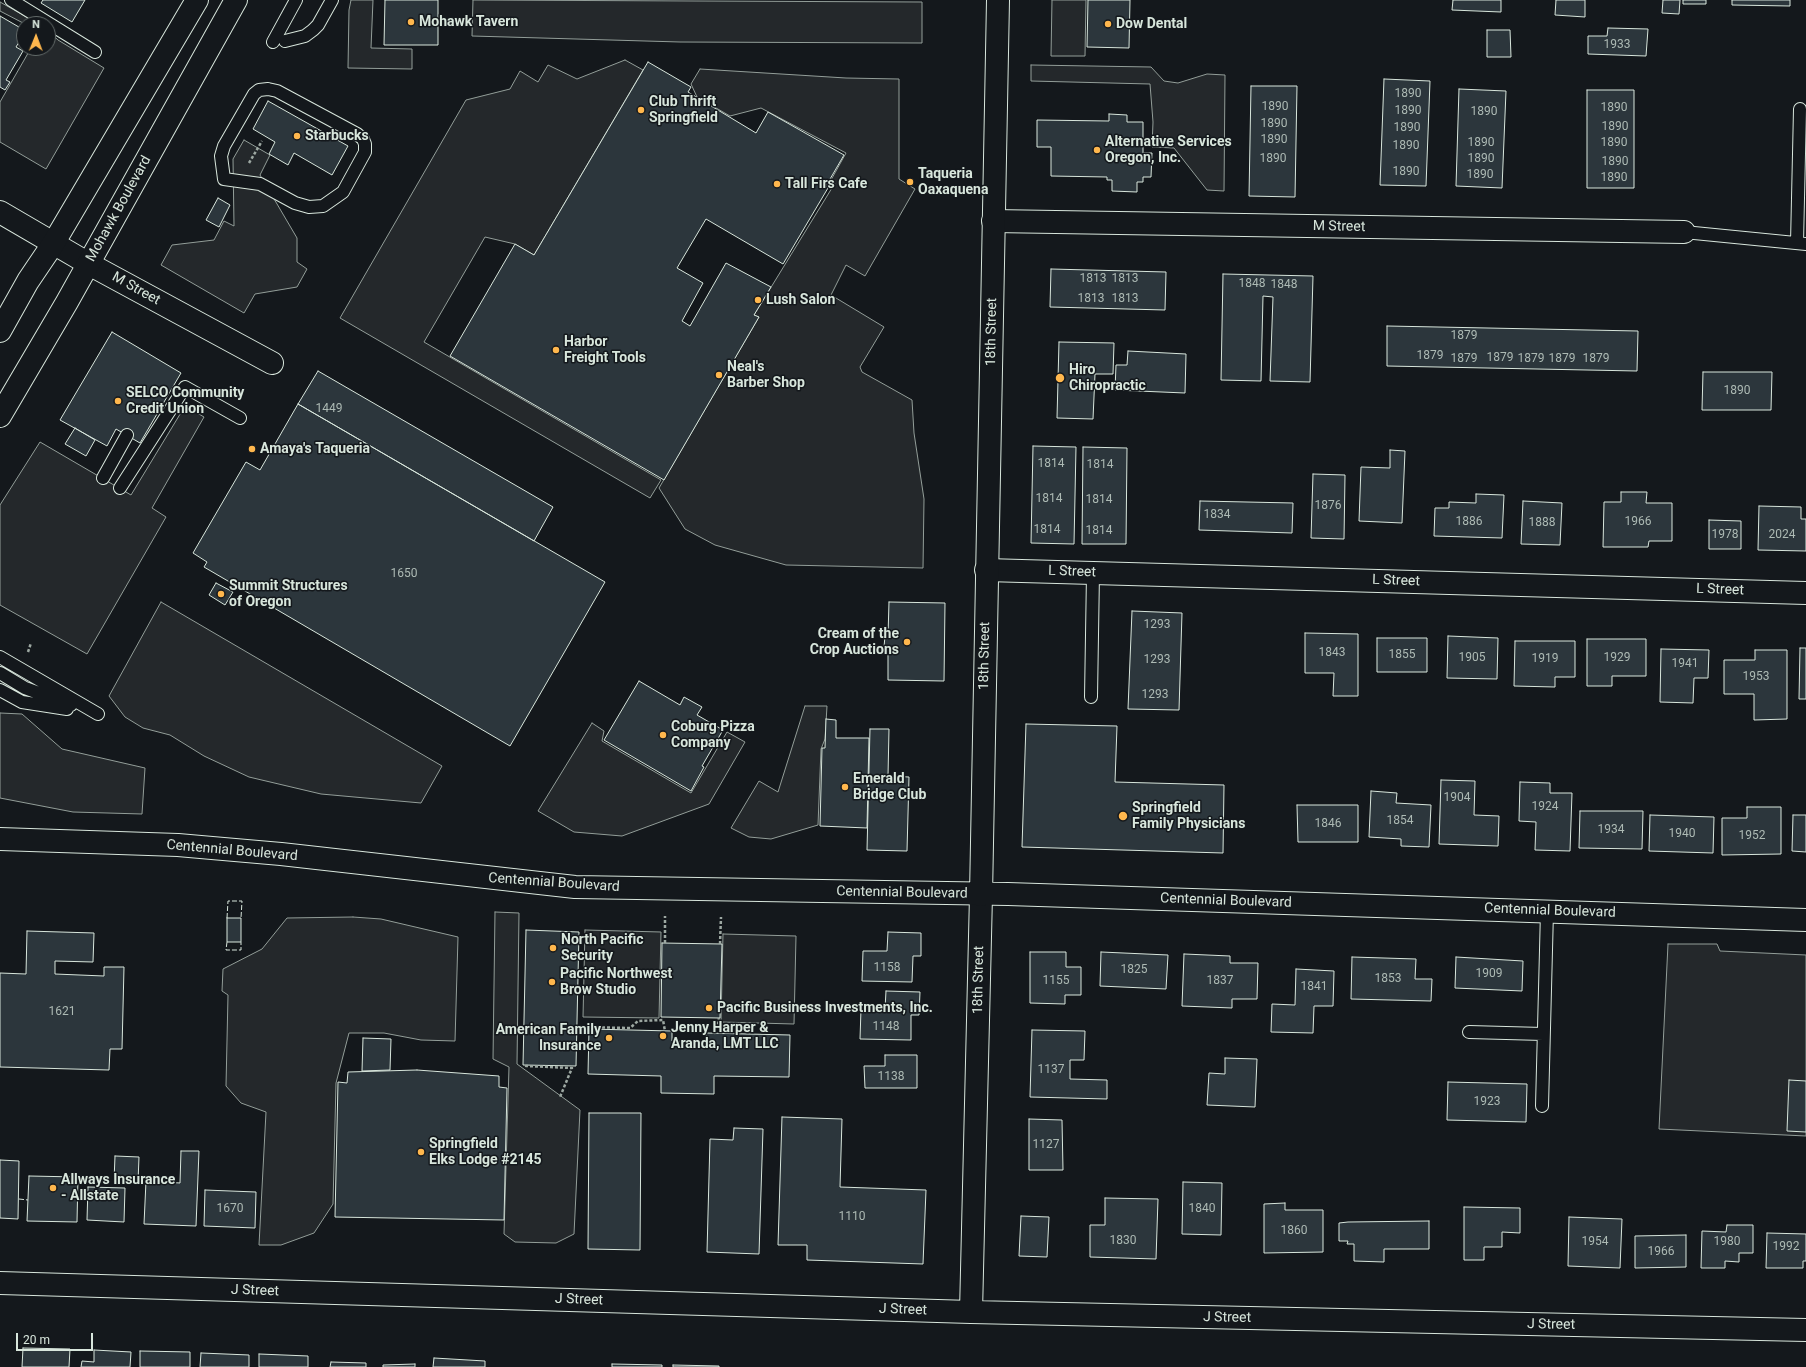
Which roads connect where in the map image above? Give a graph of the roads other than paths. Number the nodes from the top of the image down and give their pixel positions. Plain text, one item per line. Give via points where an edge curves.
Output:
1 (12, 0) edge
2 (196, 0) edge
3 (236, 0) edge
4 (296, 0) edge
5 (332, 0) edge
6 (998, 0) edge
7 (285, 41) dead end
8 (273, 42) dead end
9 (95, 52) dead end
10 (1800, 109) dead end
11 (224, 179) joint
12 (0, 212) edge
13 (994, 221) junction
14 (1684, 232) joint
15 (53, 244) junction
16 (1802, 244) edge
17 (89, 264) junction
18 (0, 331) edge
19 (272, 364) dead end
20 (0, 416) edge
21 (240, 418) dead end
22 (127, 435) dead end
23 (103, 478) dead end
24 (120, 488) dead end
25 (986, 570) junction
26 (1093, 573) junction
27 (1806, 593) edge
28 (0, 657) edge
29 (0, 673) edge
30 (0, 690) edge
31 (1091, 697) dead end
32 (98, 714) junction
33 (0, 839) edge
34 (981, 895) junction
35 (1546, 911) junction
36 (1806, 920) edge
37 (1469, 1032) dead end
38 (1543, 1034) junction
39 (1542, 1106) dead end
40 (0, 1283) edge
41 (971, 1312) junction
42 (1806, 1330) edge

1 - 9 lane
2 - 15 street
3 - 17 street, Mohawk Boulevard
4 - 8 lane
5 - 7 lane via 313,30 305,36
6 - 13 street, 18th Street
10 - 16 lane
11 - 11 lane via 260,184 295,203 309,207 323,206 343,192 365,152 365,144 357,134 277,91 260,90 254,94 224,146 221,156
12 - 15 street, M Street
13 - 14 street, M Street
13 - 25 street, 18th Street
14 - 16 lane
15 - 17 street, M Street
15 - 18 street via 28,280
17 - 19 street, M Street
17 - 20 street, Mohawk Boulevard
21 - 24 lane via 181,384
22 - 23 lane
25 - 26 street, L Street
25 - 34 street, 18th Street
26 - 27 street, L Street
26 - 31 lane
28 - 32 lane
29 - 32 lane via 25,688
30 - 32 lane via 22,702
33 - 34 street, Centennial Boulevard via 178,845 575,887
34 - 35 street, Centennial Boulevard
34 - 41 street, 18th Street
35 - 36 street, Centennial Boulevard
35 - 38 lane
37 - 38 lane
38 - 39 lane
40 - 41 street, J Street
41 - 42 street, J Street

